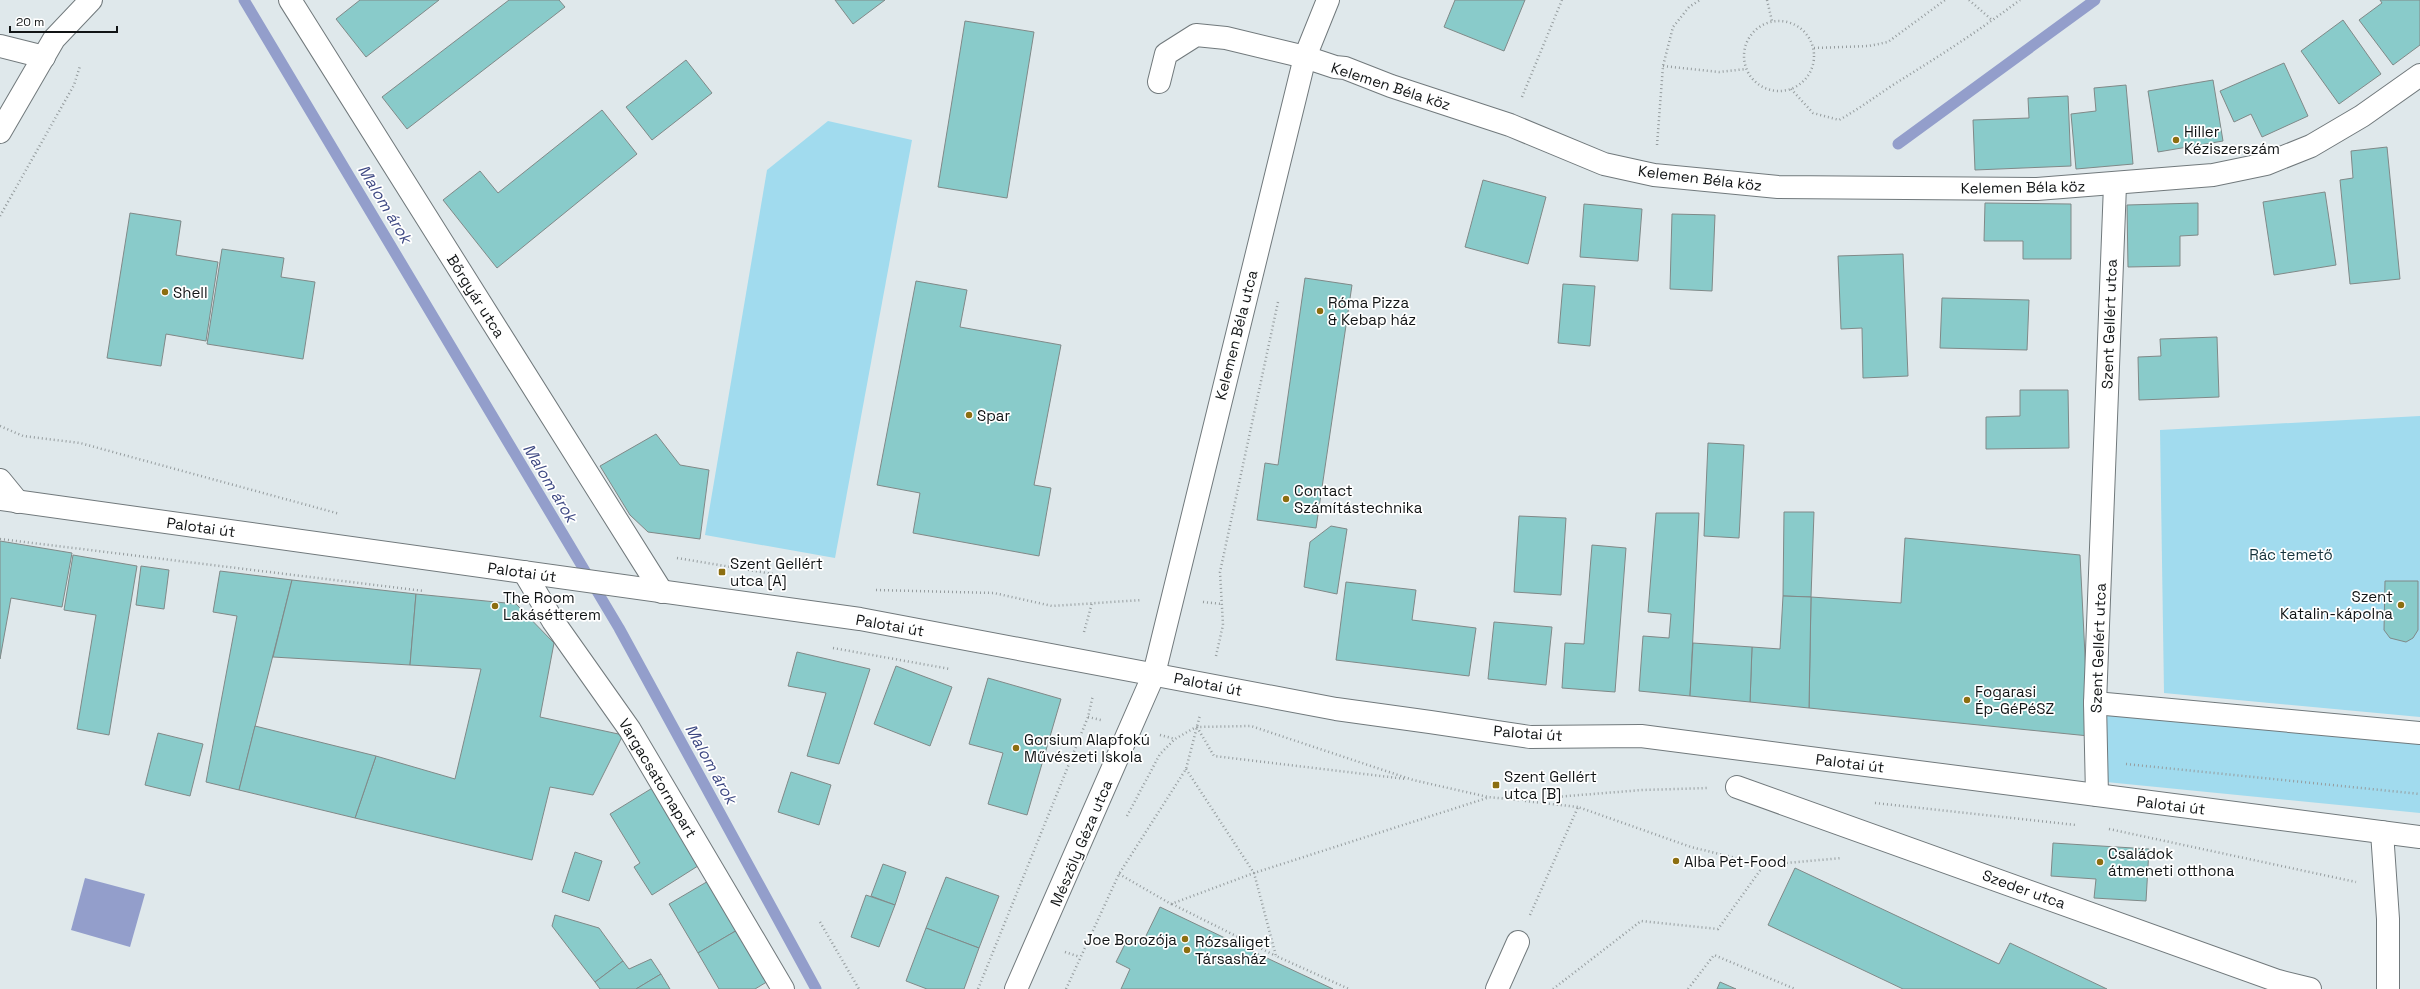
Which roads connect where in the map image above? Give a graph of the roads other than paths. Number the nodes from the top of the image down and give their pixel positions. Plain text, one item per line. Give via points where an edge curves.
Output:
1 (92, 0) edge
2 (290, 0) edge
3 (1328, 0) edge
4 (0, 46) edge
5 (44, 57) junction
6 (1305, 57) junction
7 (2420, 75) edge
8 (1159, 82) dead end
9 (0, 132) edge
10 (2115, 185) junction
11 (0, 480) edge
12 (6, 502) edge
13 (524, 572) junction
14 (651, 590) junction
15 (1154, 674) junction
16 (2095, 703) junction
17 (2420, 733) edge
18 (1737, 788) road end
19 (2097, 795) junction
20 (2382, 832) junction
21 (2420, 837) edge
22 (1518, 942) road end
23 (783, 989) edge
24 (1016, 989) edge
25 (1497, 989) edge
26 (2310, 989) edge
27 (2388, 989) edge

1 - 5 street via 54,38
2 - 14 street, Bőrgyár utca via 642,560
3 - 6 street, Kelemen Béla utca
4 - 5 street
5 - 9 street
6 - 8 street, Kelemen Béla köz via 1226,38 1196,35 1166,54
6 - 10 street, Kelemen Béla köz via 1345,68 1510,125 1604,164 1654,175 1778,187 2037,189
6 - 15 street, Kelemen Béla utca
7 - 10 street via 2362,116 2311,146 2266,164 2212,175
10 - 16 street, Szent Gellért utca
11 - 12 street
12 - 13 street, Palotai út
13 - 14 street, Palotai út
13 - 23 street, Vargacsatornapart via 552,621 630,730
14 - 15 street, Palotai út via 860,619
15 - 19 street, Palotai út via 1336,708 1530,737 1641,736
15 - 24 street, Mészöly Géza utca
16 - 17 street
16 - 19 street, Szent Gellért utca
18 - 26 street, Szeder utca via 2278,981
19 - 20 street, Palotai út
20 - 21 street, Palotai út
20 - 27 street via 2387,889
22 - 25 street

